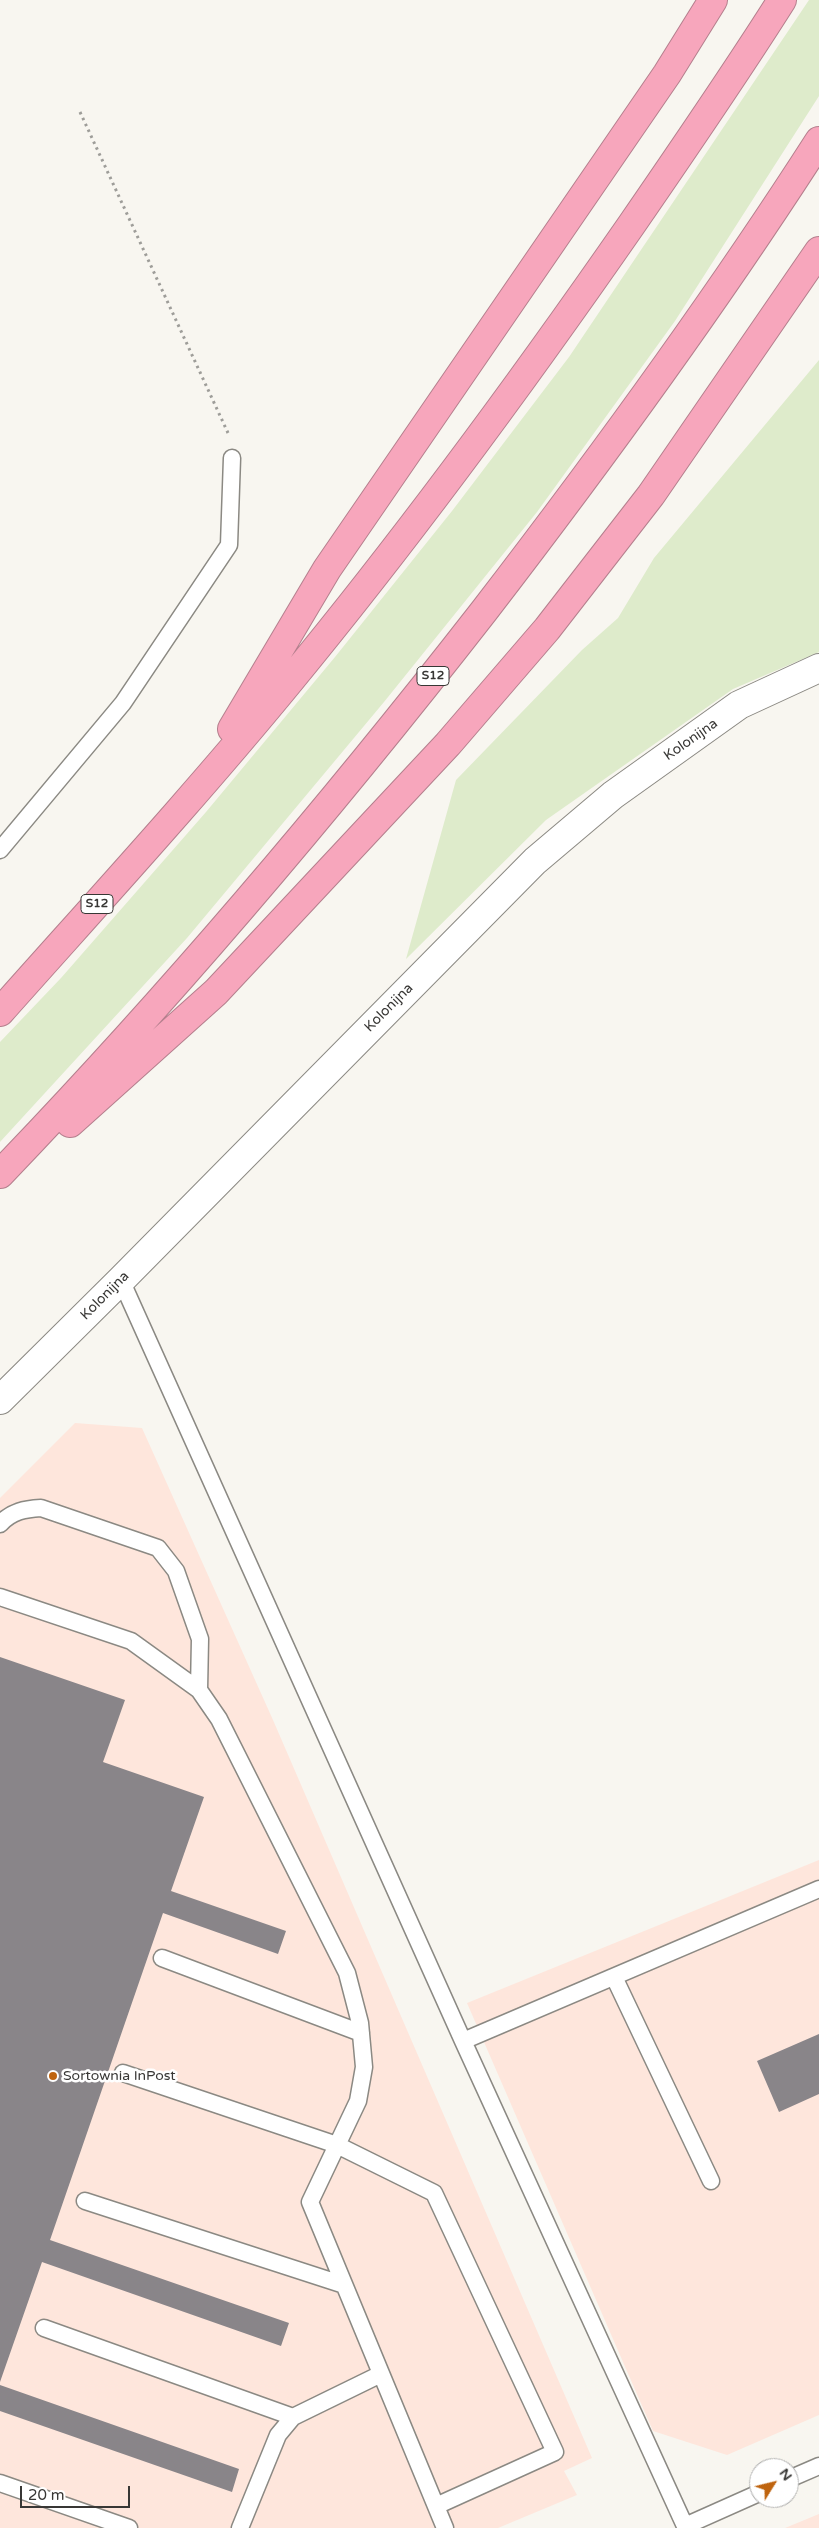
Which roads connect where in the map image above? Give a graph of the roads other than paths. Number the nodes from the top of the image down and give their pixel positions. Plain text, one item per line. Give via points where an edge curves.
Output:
1 (713, 0) edge
2 (782, 0) edge
3 (819, 141) edge
4 (819, 250) edge
5 (232, 458) road end
6 (819, 668) edge
7 (192, 796) junction
8 (0, 850) edge
9 (0, 1012) edge
10 (0, 1174) edge
11 (0, 1185) edge
12 (121, 1280) junction
13 (0, 1400) edge
14 (0, 1524) edge
15 (0, 1597) edge
16 (200, 1690) junction
17 (819, 1889) edge
18 (162, 1958) dead end
19 (614, 1976) junction
20 (361, 2033) junction
21 (463, 2041) junction
22 (123, 2073) dead end
23 (337, 2145) junction
24 (711, 2181) dead end
25 (85, 2200) dead end
26 (344, 2285) junction
27 (44, 2328) dead end
28 (381, 2374) junction
29 (293, 2417) junction
30 (819, 2466) edge
31 (799, 2475) edge
32 (0, 2483) edge
33 (749, 2497) edge
34 (436, 2506) junction
35 (129, 2528) edge
36 (240, 2528) edge
37 (445, 2528) edge

1 - 7 highway via 667,74 327,569
2 - 7 highway, S12 via 534,364 366,586
3 - 10 highway, S12 via 766,224 636,408 420,694 201,954
4 - 11 highway via 651,495 547,629 448,744 216,992
5 - 8 lane via 229,545 123,703
6 - 12 street, Kolonijna via 740,705 613,795 535,860
7 - 9 highway, S12
12 - 13 street, Kolonijna
12 - 21 lane
14 - 16 lane via 22,1509 41,1508 158,1548 176,1571 200,1639
15 - 16 lane via 131,1641
16 - 20 lane via 219,1719 347,1973
17 - 19 lane
18 - 20 lane
19 - 21 lane
19 - 24 lane
20 - 23 lane via 364,2067 358,2100
21 - 33 lane via 685,2526
22 - 23 lane
23 - 26 lane via 310,2202
23 - 34 lane via 434,2193 555,2452
25 - 26 lane
26 - 28 lane
27 - 29 lane
28 - 29 lane
28 - 34 lane
29 - 36 lane via 278,2435
30 - 31 lane
32 - 35 lane
34 - 37 lane

